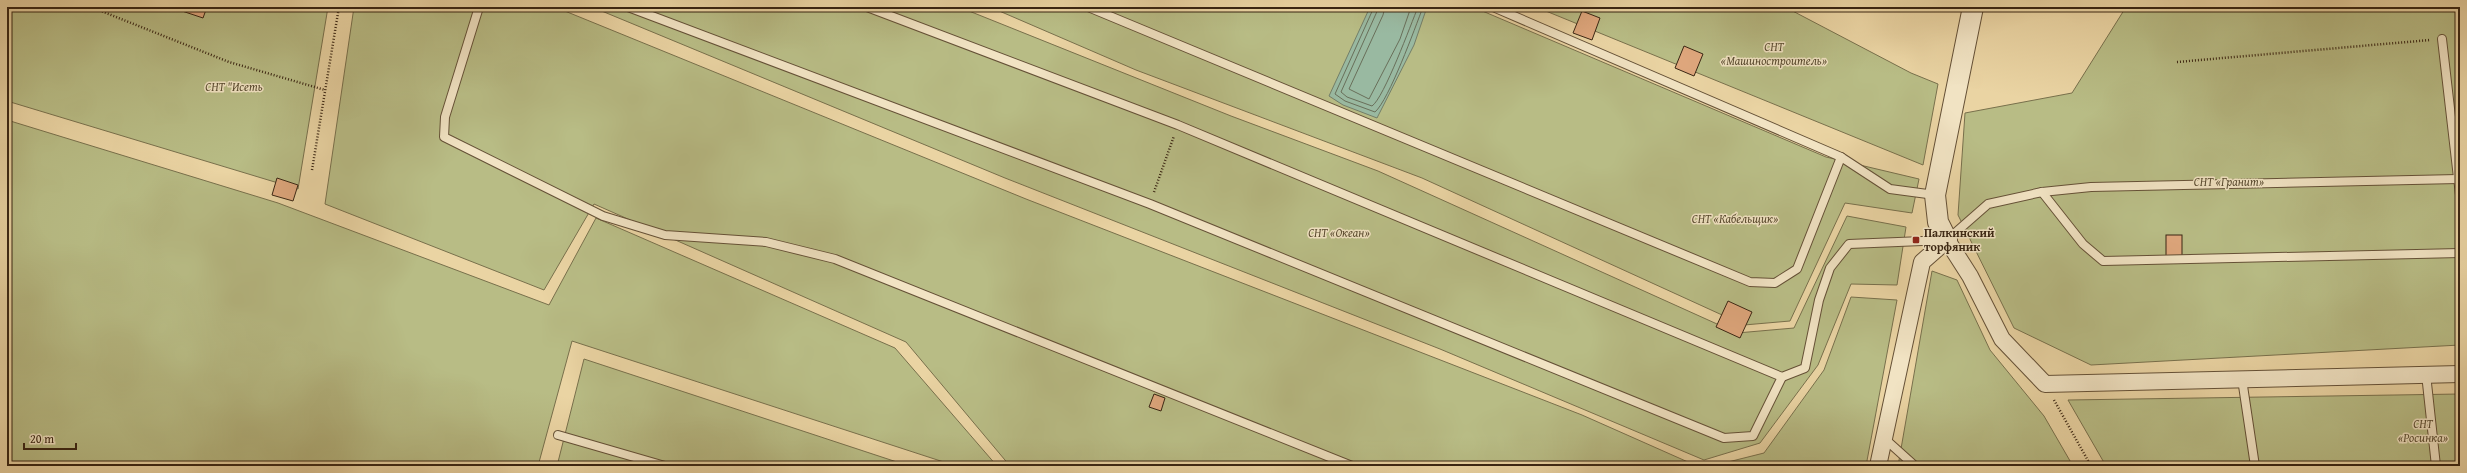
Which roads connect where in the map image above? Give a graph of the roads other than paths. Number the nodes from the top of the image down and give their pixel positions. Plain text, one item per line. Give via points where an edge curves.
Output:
1 (479, 7) edge
2 (628, 7) edge
3 (867, 7) edge
4 (1088, 7) edge
5 (1493, 7) edge
6 (1973, 7) edge
7 (2442, 39) road end
8 (1841, 157) junction
9 (2458, 179) junction
10 (2042, 192) junction
11 (1935, 195) junction
12 (2460, 195) edge
13 (1947, 240) junction
14 (2460, 253) edge
15 (2426, 374) junction
16 (2460, 374) edge
17 (1782, 377) junction
18 (2242, 379) junction
19 (558, 435) dead end
20 (1886, 439) junction
21 (665, 466) edge
22 (1352, 466) edge
23 (1878, 466) edge
24 (1915, 466) edge
25 (2255, 466) edge
26 (2436, 466) edge

1 - 22 lane via 445,117 444,137 603,216 665,235 766,242 834,259
2 - 17 lane via 1150,204 1724,438 1753,436
3 - 17 lane via 1178,125
4 - 8 lane via 1750,282 1775,283 1797,269
5 - 8 lane
6 - 11 street
7 - 9 lane
8 - 11 lane via 1890,189
9 - 10 lane via 2091,187
9 - 12 lane
10 - 13 lane via 1988,204
10 - 14 lane via 2083,244 2103,261
11 - 13 street via 1938,222
13 - 17 lane via 1849,244 1830,268 1819,300 1805,368
13 - 18 street via 1970,276 2002,339 2045,384
13 - 20 street via 1922,262
15 - 16 street
15 - 18 street
15 - 26 lane
18 - 25 lane
19 - 21 lane
20 - 23 street
20 - 24 lane

